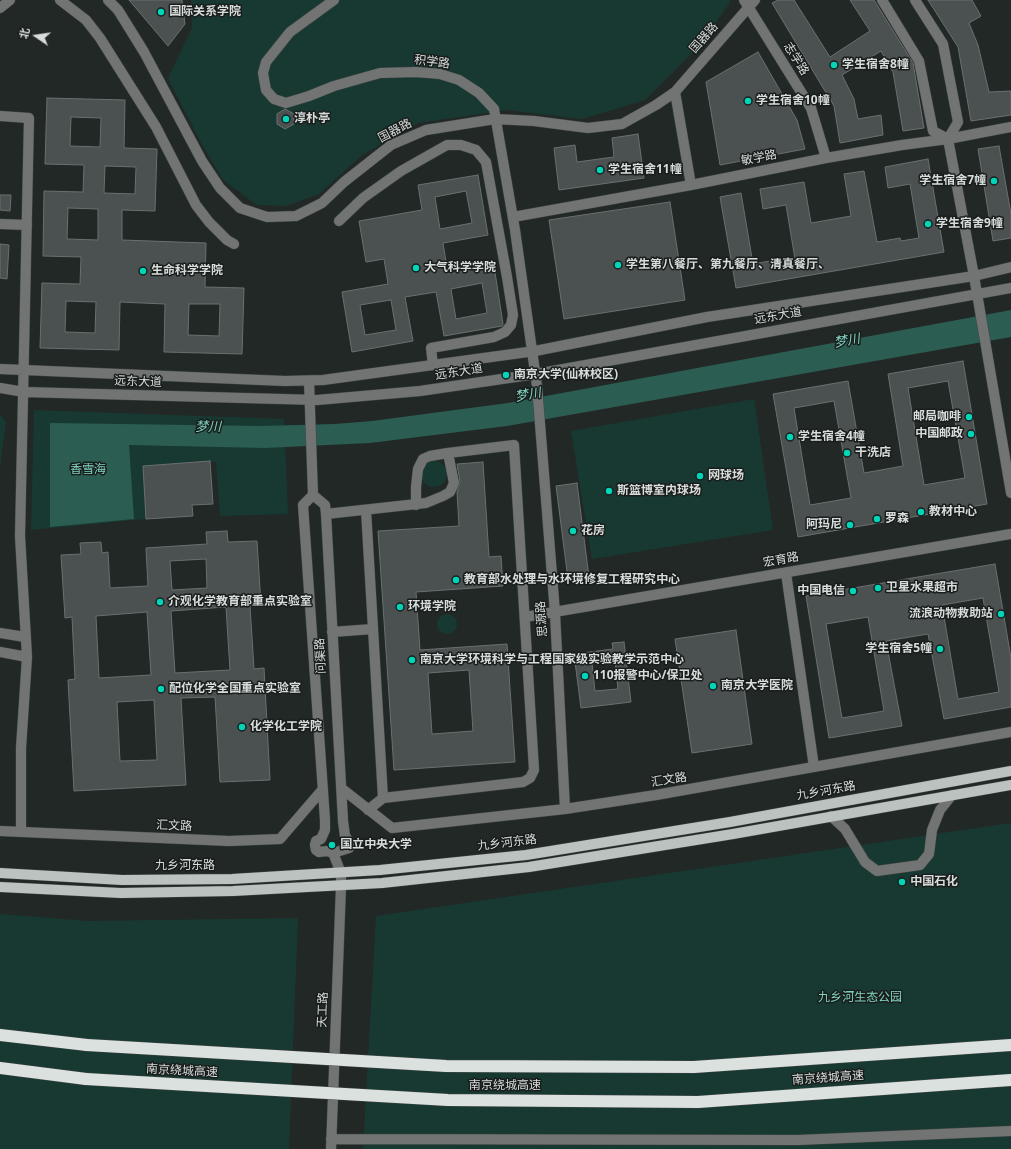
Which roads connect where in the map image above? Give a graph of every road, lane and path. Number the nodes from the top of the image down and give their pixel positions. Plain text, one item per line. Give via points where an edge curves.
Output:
1 (10, 0) edge
2 (60, 0) edge
3 (108, 0) edge
4 (334, 0) edge
5 (755, 0) edge
6 (882, 0) edge
7 (915, 0) edge
8 (746, 4) edge
9 (0, 8) edge
10 (675, 92) junction
11 (0, 116) edge
12 (495, 119) junction
13 (1011, 127) edge
14 (948, 139) junction
15 (826, 158) junction
16 (691, 185) junction
17 (513, 217) junction
18 (338, 221) dead end
19 (0, 224) edge
20 (27, 225) junction
21 (234, 244) dead end
22 (1011, 267) edge
23 (974, 276) junction
24 (1011, 288) edge
25 (977, 294) junction
26 (533, 351) junction
27 (434, 365) junction
28 (0, 369) edge
29 (24, 371) junction
30 (536, 374) junction
31 (309, 381) junction
32 (537, 386) joint
33 (0, 388) edge
34 (24, 392) junction
35 (310, 400) junction
36 (448, 453) junction
37 (1011, 493) edge
38 (313, 495) junction
39 (416, 505) junction
40 (366, 510) junction
41 (326, 514) junction
42 (1011, 534) edge
43 (786, 573) junction
44 (555, 613) junction
45 (525, 617) junction
46 (373, 629) junction
47 (332, 632) junction
48 (0, 633) edge
49 (25, 637) junction
50 (0, 652) edge
51 (27, 657) junction
52 (1011, 732) edge
53 (814, 767) junction
54 (1011, 772) edge
55 (1011, 785) edge
56 (341, 788) junction
57 (323, 789) junction
58 (952, 795) junction
59 (383, 798) junction
60 (565, 809) junction
61 (368, 810) junction
62 (830, 816) junction
63 (0, 831) edge
64 (21, 832) junction
65 (333, 853) junction
66 (0, 873) edge
67 (340, 873) junction
68 (341, 886) junction
69 (0, 887) edge
70 (0, 1035) edge
71 (1011, 1045) edge
72 (0, 1068) edge
73 (1011, 1080) edge
74 (1011, 1131) edge
75 (331, 1144) edge

1 - 9 street
2 - 21 street via 86,20 100,38 156,127 196,205 209,222
3 - 12 street, 国器路 via 118,10 144,52 202,161 220,188 240,208 267,217 296,216 322,203 391,145 426,130
4 - 12 street, 积学路 via 290,32 266,62 263,73 266,90 274,99 286,103 380,73 440,74 459,80 479,93 494,109
5 - 8 street, 国器路
6 - 14 street via 919,61 933,131
7 - 14 street via 943,44 958,122
8 - 10 street, 国器路
8 - 15 street, 志学路 via 811,108
10 - 12 street, 国器路 via 622,124 588,128 534,120
10 - 16 street
11 - 20 street via 29,118
12 - 17 street, 积学路
13 - 14 street, 敏学路
14 - 15 street, 敏学路
14 - 23 street
15 - 16 street, 敏学路
16 - 17 street, 敏学路
17 - 26 street, 积学路
18 - 27 street via 363,198 400,171 447,145 461,145 476,150 486,162 511,300 511,325 505,332 494,337 431,348
19 - 20 street
20 - 29 street
22 - 23 street, 远东大道
23 - 25 street
23 - 26 street, 远东大道 via 707,317
24 - 25 street, 远东大道
25 - 30 street, 远东大道
25 - 37 street
26 - 27 street, 远东大道
26 - 30 street, 积学路
27 - 31 street, 远东大道
28 - 29 street, 远东大道
29 - 31 street, 远东大道
29 - 34 street
30 - 32 street, 积学路
30 - 35 street, 远东大道 via 420,391
31 - 35 street
32 - 44 street, 思源路
33 - 34 street, 远东大道
34 - 35 street, 远东大道
34 - 49 street via 20,536
35 - 38 street
36 - 39 street via 423,459 418,469
36 - 39 street via 454,483 450,492
36 - 45 street via 514,445
38 - 41 street, 问渠路 via 325,505
38 - 57 street, 问渠路 via 303,505
39 - 40 street
40 - 41 street
40 - 46 street
41 - 47 street, 问渠路
42 - 43 street, 宏育路
43 - 44 street, 宏育路
43 - 53 street
44 - 45 street, 宏育路
44 - 60 street, 思源路
45 - 59 street via 534,770 530,778 523,782
46 - 47 street
46 - 59 street
47 - 56 street, 问渠路
48 - 49 street
49 - 51 street
50 - 51 street
51 - 64 street via 21,748
52 - 53 street, 汇文路
53 - 60 street, 汇文路
54 - 67 main road, 九乡河东路 via 526,855
55 - 58 main road
56 - 61 street, 汇文路
56 - 65 street, 问渠路 via 343,821 349,848
57 - 64 street, 汇文路 via 280,839 229,841
57 - 65 street, 问渠路 via 325,830 321,839 316,841 316,850
58 - 62 main road
58 - 62 street via 940,810 932,830 929,854 920,865 877,871 865,862 846,829
59 - 61 street
60 - 61 street, 汇文路 via 392,828
62 - 68 main road via 529,867
63 - 64 street, 汇文路
65 - 67 street, 天工路
66 - 67 main road, 九乡河东路 via 122,880 232,879
67 - 68 street, 天工路
68 - 69 main road via 121,893
68 - 75 street, 天工路
70 - 71 highway, 南京绕城高速, bridge via 87,1045 446,1066 694,1067
72 - 73 highway, 南京绕城高速, bridge via 86,1080 448,1100 690,1102
74 - 75 street via 798,1140

